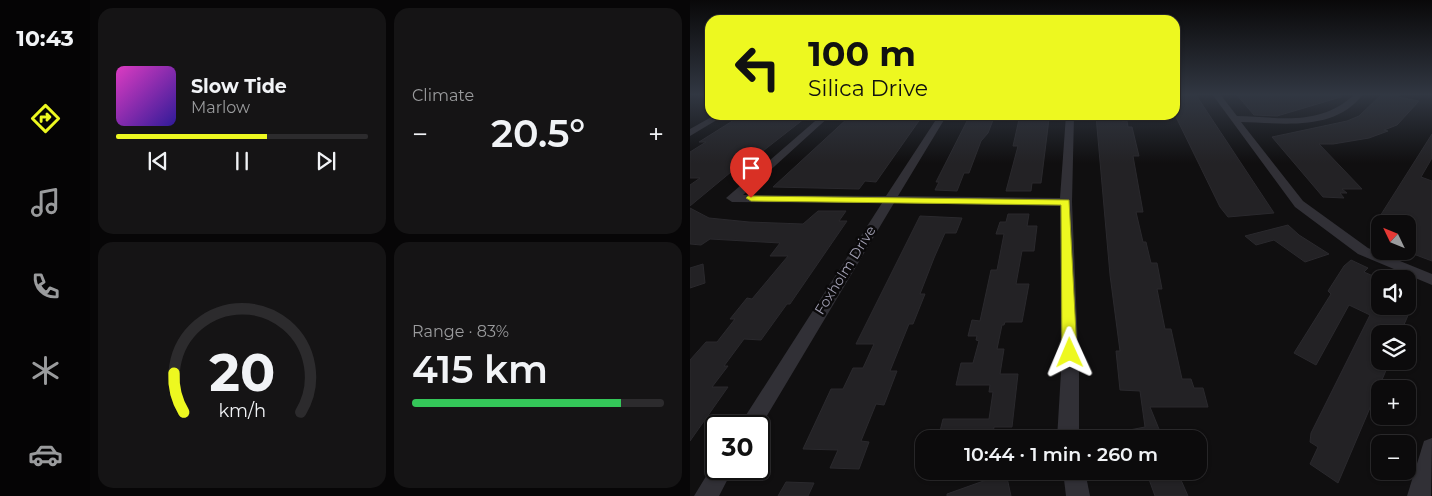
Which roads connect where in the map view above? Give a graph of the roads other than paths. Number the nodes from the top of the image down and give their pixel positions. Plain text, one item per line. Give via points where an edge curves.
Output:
1 (1323, 117) edge
2 (1236, 119) joint
3 (712, 120) joint
4 (821, 120) edge
5 (940, 120) edge
6 (1070, 120) edge
7 (690, 121) edge
8 (690, 134) edge
9 (732, 198) joint
10 (887, 201) junction
11 (1066, 202) junction
12 (1432, 280) edge
13 (756, 415) edge
14 (1068, 430) edge
15 (1432, 449) edge
16 (715, 480) edge
17 (1075, 480) edge
18 (706, 496) edge
19 (1078, 496) edge
20 (1419, 496) edge

1 - 2 street
2 - 12 street via 1299,204 1363,251
3 - 7 street
3 - 8 street
4 - 9 street
5 - 10 street, Foxholm Drive
6 - 11 street
9 - 10 street
10 - 11 street
10 - 13 street, Foxholm Drive
11 - 14 street
15 - 20 street
16 - 18 street
17 - 19 street

